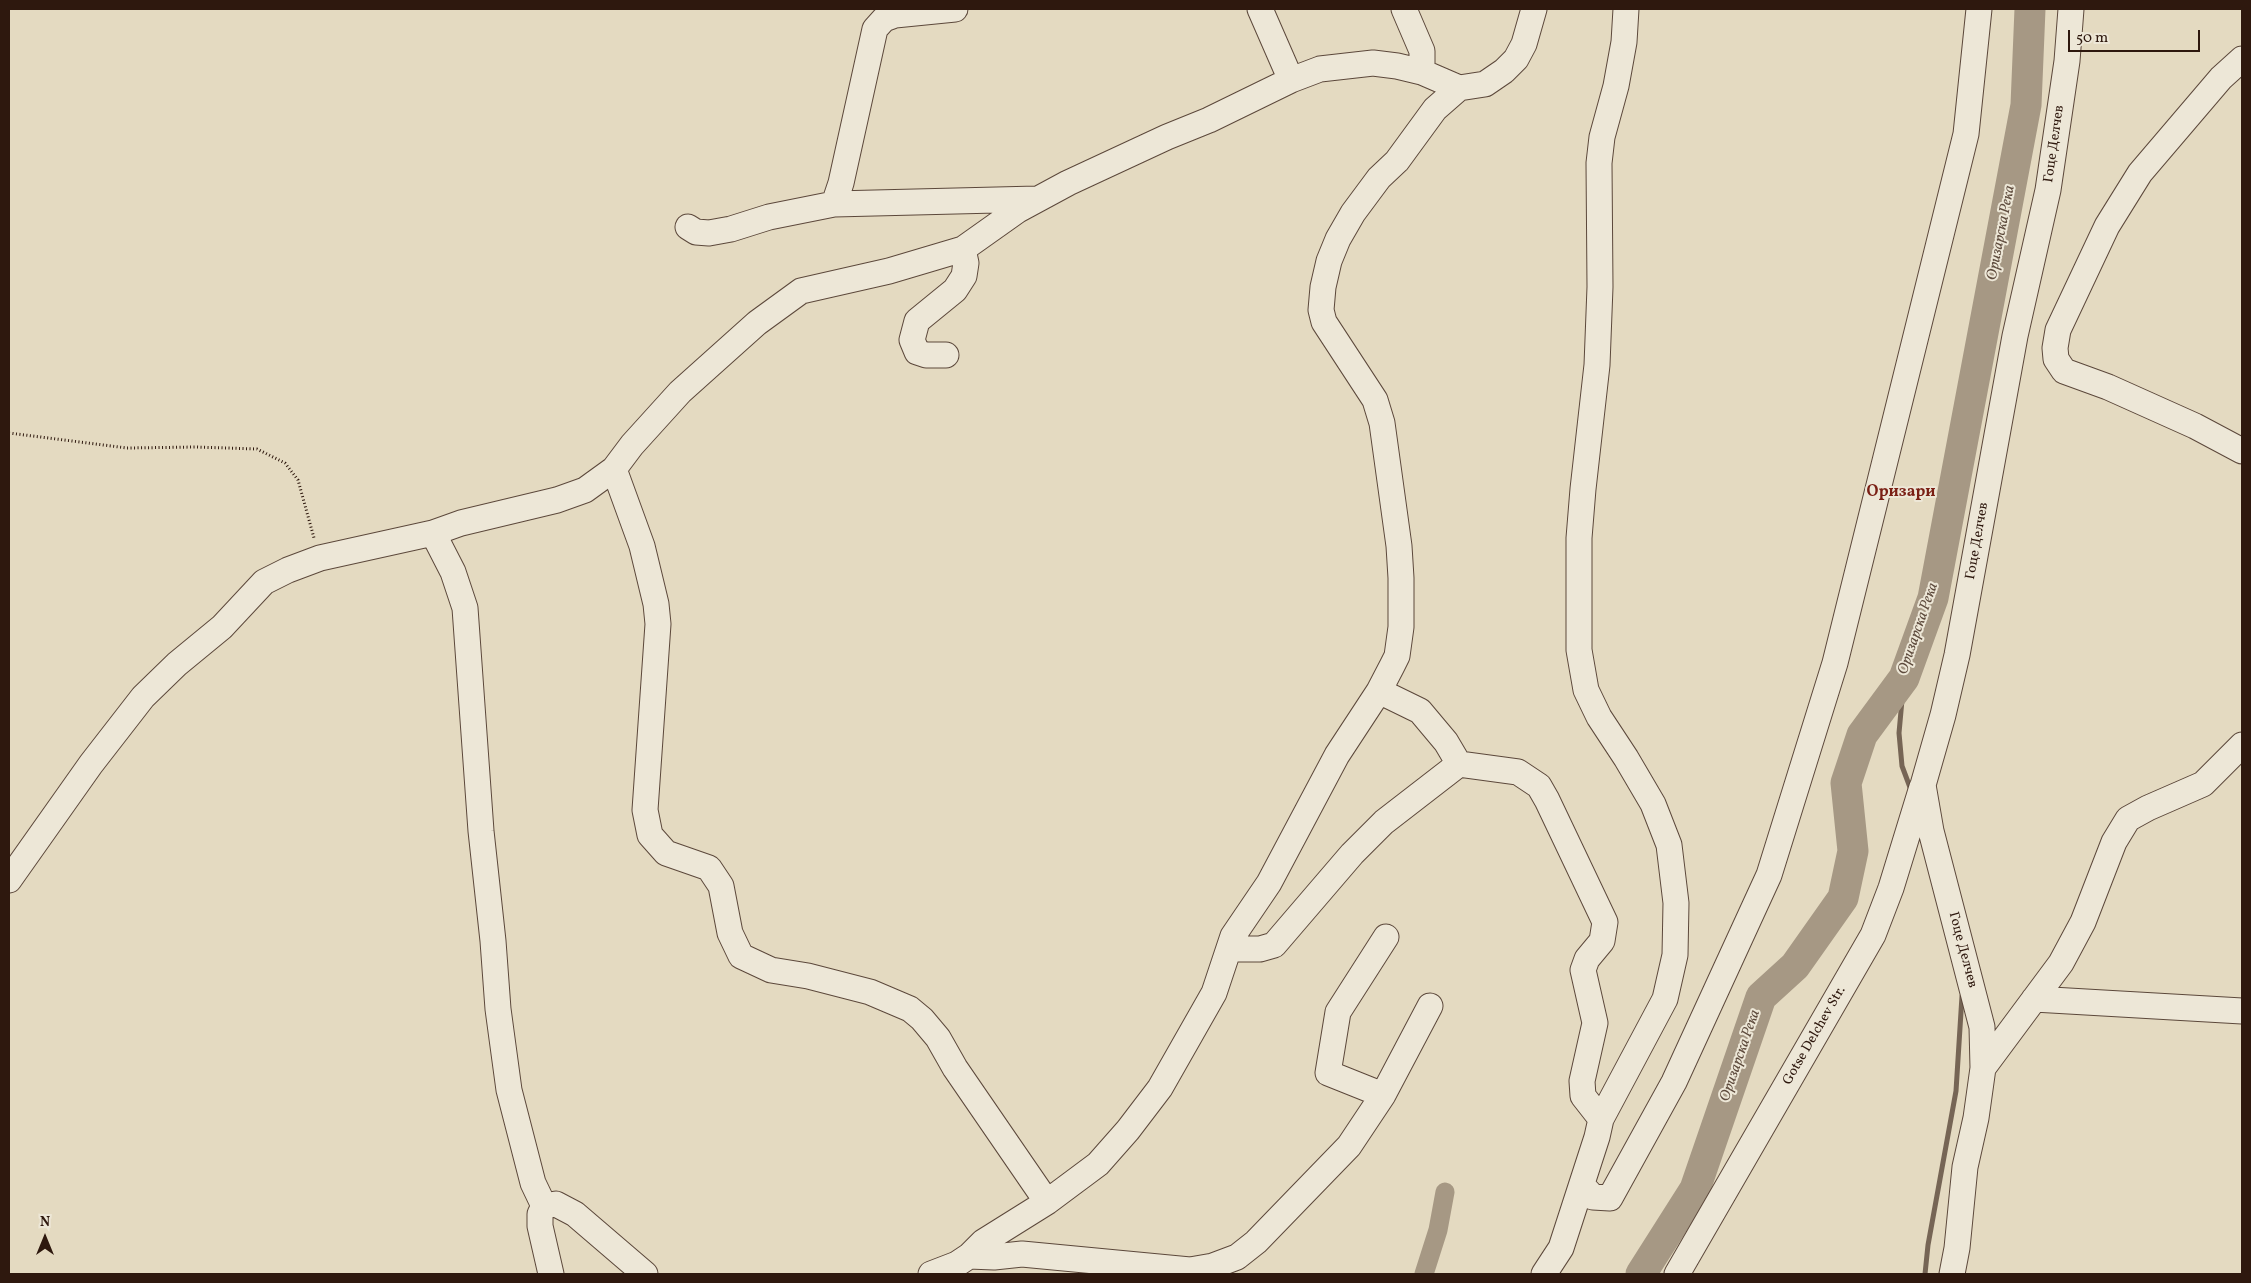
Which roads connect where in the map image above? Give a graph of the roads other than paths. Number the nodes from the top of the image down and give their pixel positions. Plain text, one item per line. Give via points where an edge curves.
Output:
1 (955, 9) edge
2 (1260, 9) edge
3 (1404, 9) edge
4 (1534, 9) edge
5 (1626, 9) edge
6 (1978, 9) edge
7 (2071, 9) edge
8 (2242, 59) edge
9 (1422, 72) junction
10 (1292, 80) junction
11 (1460, 88) junction
12 (1037, 199) junction
13 (834, 204) junction
14 (688, 227) dead end
15 (963, 249) junction
16 (2015, 336) junction
17 (2055, 348) junction
18 (946, 355) dead end
19 (2242, 451) edge
20 (614, 468) junction
21 (433, 533) junction
22 (1379, 691) junction
23 (2242, 745) edge
24 (1459, 764) junction
25 (1923, 785) junction
26 (9, 880) edge
27 (1386, 938) dead end
28 (1229, 949) junction
29 (2034, 1000) junction
30 (1430, 1006) dead end
31 (2242, 1012) edge
32 (1984, 1068) junction
33 (1383, 1095) junction
34 (1601, 1119) junction
35 (1582, 1185) junction
36 (1047, 1202) junction
37 (544, 1206) junction
38 (969, 1256) junction
39 (551, 1274) edge
40 (645, 1274) edge
41 (931, 1274) edge
42 (1544, 1274) edge
43 (1677, 1274) edge
44 (1952, 1274) edge

1 - 13 street via 894,14 875,29
2 - 10 street
3 - 9 street via 1422,51
4 - 11 street via 1516,60 1485,84
5 - 34 street via 1624,42 1599,163 1597,366 1580,528 1579,650 1586,690 1653,804 1669,845 1676,911 1675,955 1664,1000
6 - 35 street via 1966,134 1835,663 1769,875 1674,1082 1610,1198 1593,1196
7 - 16 street, Гоце Делчев via 2067,61 2048,190
8 - 17 street via 2220,78 2140,172 2107,226 2058,330
9 - 10 street via 1373,63 1320,69
9 - 11 street
10 - 12 street
11 - 22 street via 1435,109 1413,141 1353,213 1329,261 1323,287 1321,310 1324,322 1375,400 1382,423 1399,546 1401,627 1397,656
12 - 13 street
12 - 15 street
13 - 14 street via 709,233 696,232
15 - 18 street via 964,276 955,290 917,321 912,340 917,352
15 - 20 street via 889,271 801,291 751,328 680,392
16 - 17 street
16 - 25 street, Гоце Делчев via 1957,655
17 - 19 street via 2056,359 2064,371 2195,426
20 - 21 street via 586,490
20 - 36 street via 642,546 658,624 645,810 650,835 666,853 709,868 721,886 730,933 741,956 772,970 870,992 910,1009 922,1019
21 - 26 street via 320,558 264,582 222,626 143,697
21 - 37 street via 453,572 465,608 498,1009 509,1090 533,1183
22 - 24 street via 1420,711 1446,742
22 - 28 street via 1337,755 1269,883 1233,936
23 - 29 street via 2203,784 2128,819 2114,842 2083,922 2061,963
24 - 28 street via 1384,822 1358,847 1274,945 1260,949
24 - 34 street via 1518,772 1539,786 1604,918 1602,941 1582,970 1595,1023 1582,1081 1583,1096
25 - 32 street, Гоце Делчев via 1931,831 1982,1027
25 - 43 street, Gotse Delchev Str. via 1873,936
27 - 33 street via 1338,1012 1328,1074
28 - 36 street via 1214,993 1160,1088 1098,1164
29 - 31 street
29 - 32 street
30 - 33 street
32 - 44 street, Гоце Делчев via 1965,1167
33 - 38 street via 1349,1146 1256,1242 1237,1257 1190,1270 1022,1254
34 - 35 street
35 - 42 street via 1561,1248
36 - 38 street via 983,1242
37 - 39 street via 540,1226
37 - 40 street via 556,1204 575,1214
38 - 41 street

